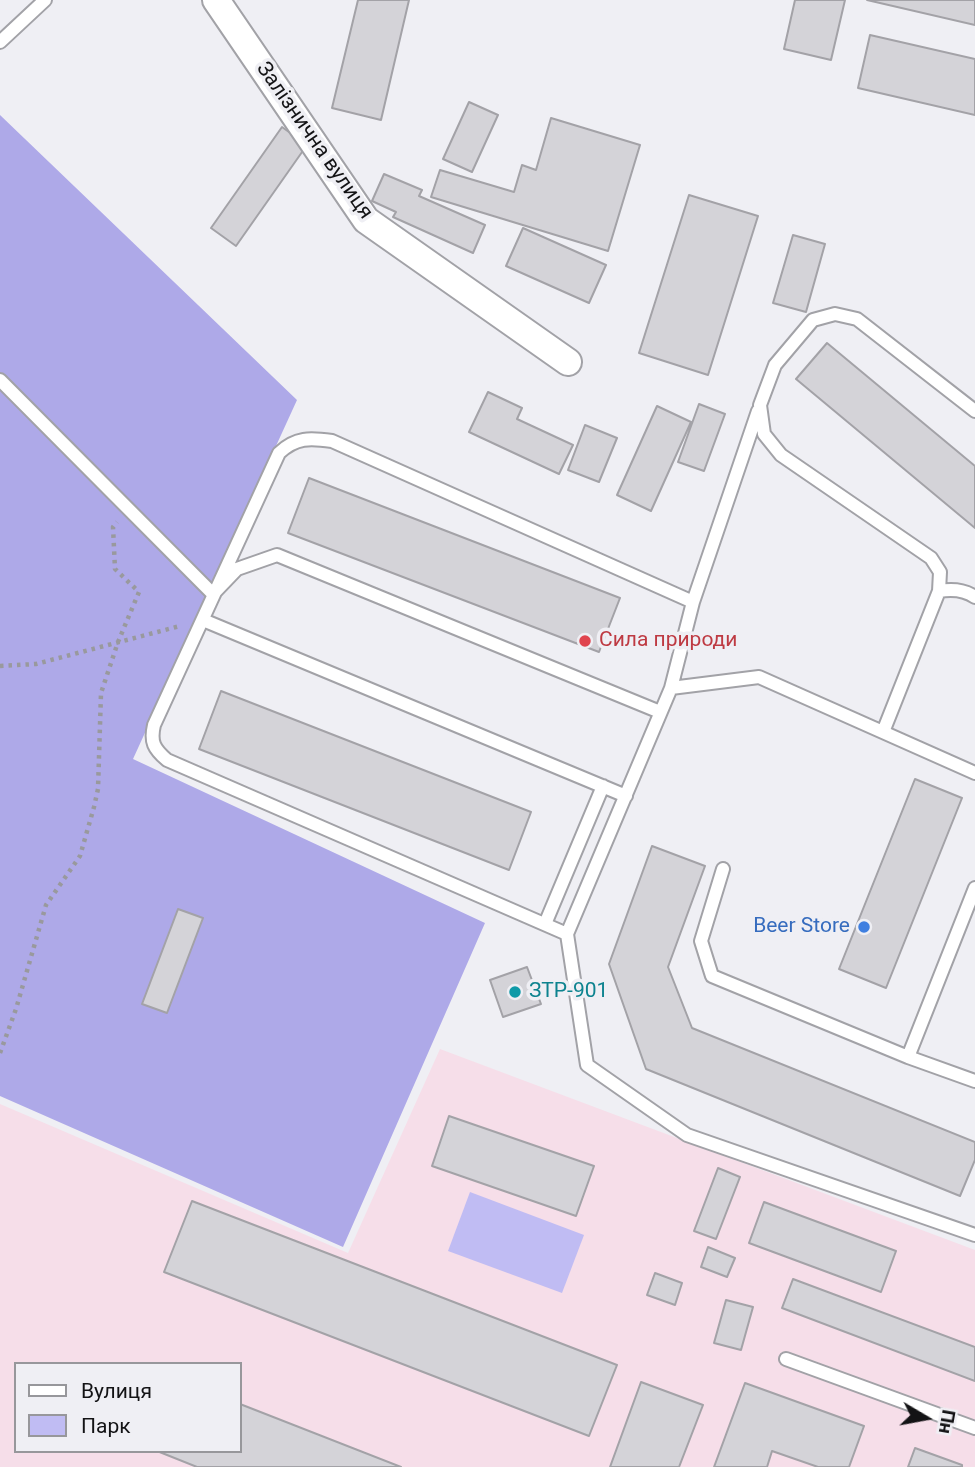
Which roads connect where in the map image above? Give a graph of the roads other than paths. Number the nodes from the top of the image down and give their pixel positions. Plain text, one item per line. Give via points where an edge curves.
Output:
1 (45, 0) edge
2 (216, 0) edge
3 (0, 42) edge
4 (568, 362) dead end
5 (0, 380) edge
6 (760, 405) junction
7 (975, 411) edge
8 (939, 591) junction
9 (213, 594) junction
10 (974, 594) edge
11 (693, 603) junction
12 (203, 620) junction
13 (671, 688) junction
14 (660, 712) junction
15 (883, 732) junction
16 (975, 773) edge
17 (603, 786) junction
18 (626, 796) junction
19 (723, 869) dead end
20 (975, 888) edge
21 (545, 924) junction
22 (567, 934) junction
23 (908, 1057) junction
24 (975, 1082) edge
25 (975, 1235) edge
26 (786, 1359) dead end
27 (975, 1428) edge

1 - 3 lane
2 - 4 street, Залізнична вулиця via 366,220
5 - 9 lane
6 - 7 lane via 775,365 814,320 835,314 857,320
6 - 8 lane via 764,434 781,455 931,558 940,572
6 - 11 lane
8 - 10 lane
8 - 15 lane
9 - 11 lane via 279,453 288,445 316,438 332,441
9 - 12 lane
9 - 14 lane via 237,569 277,555
11 - 13 lane
12 - 17 lane
12 - 21 lane via 154,725 154,747 160,755
13 - 14 lane
13 - 15 lane via 760,677
14 - 18 lane
15 - 16 lane
17 - 18 lane
17 - 21 lane
18 - 22 lane
19 - 23 lane via 701,941 712,976
20 - 23 lane
21 - 22 lane
22 - 25 lane via 587,1065 687,1135
23 - 24 lane
26 - 27 lane

